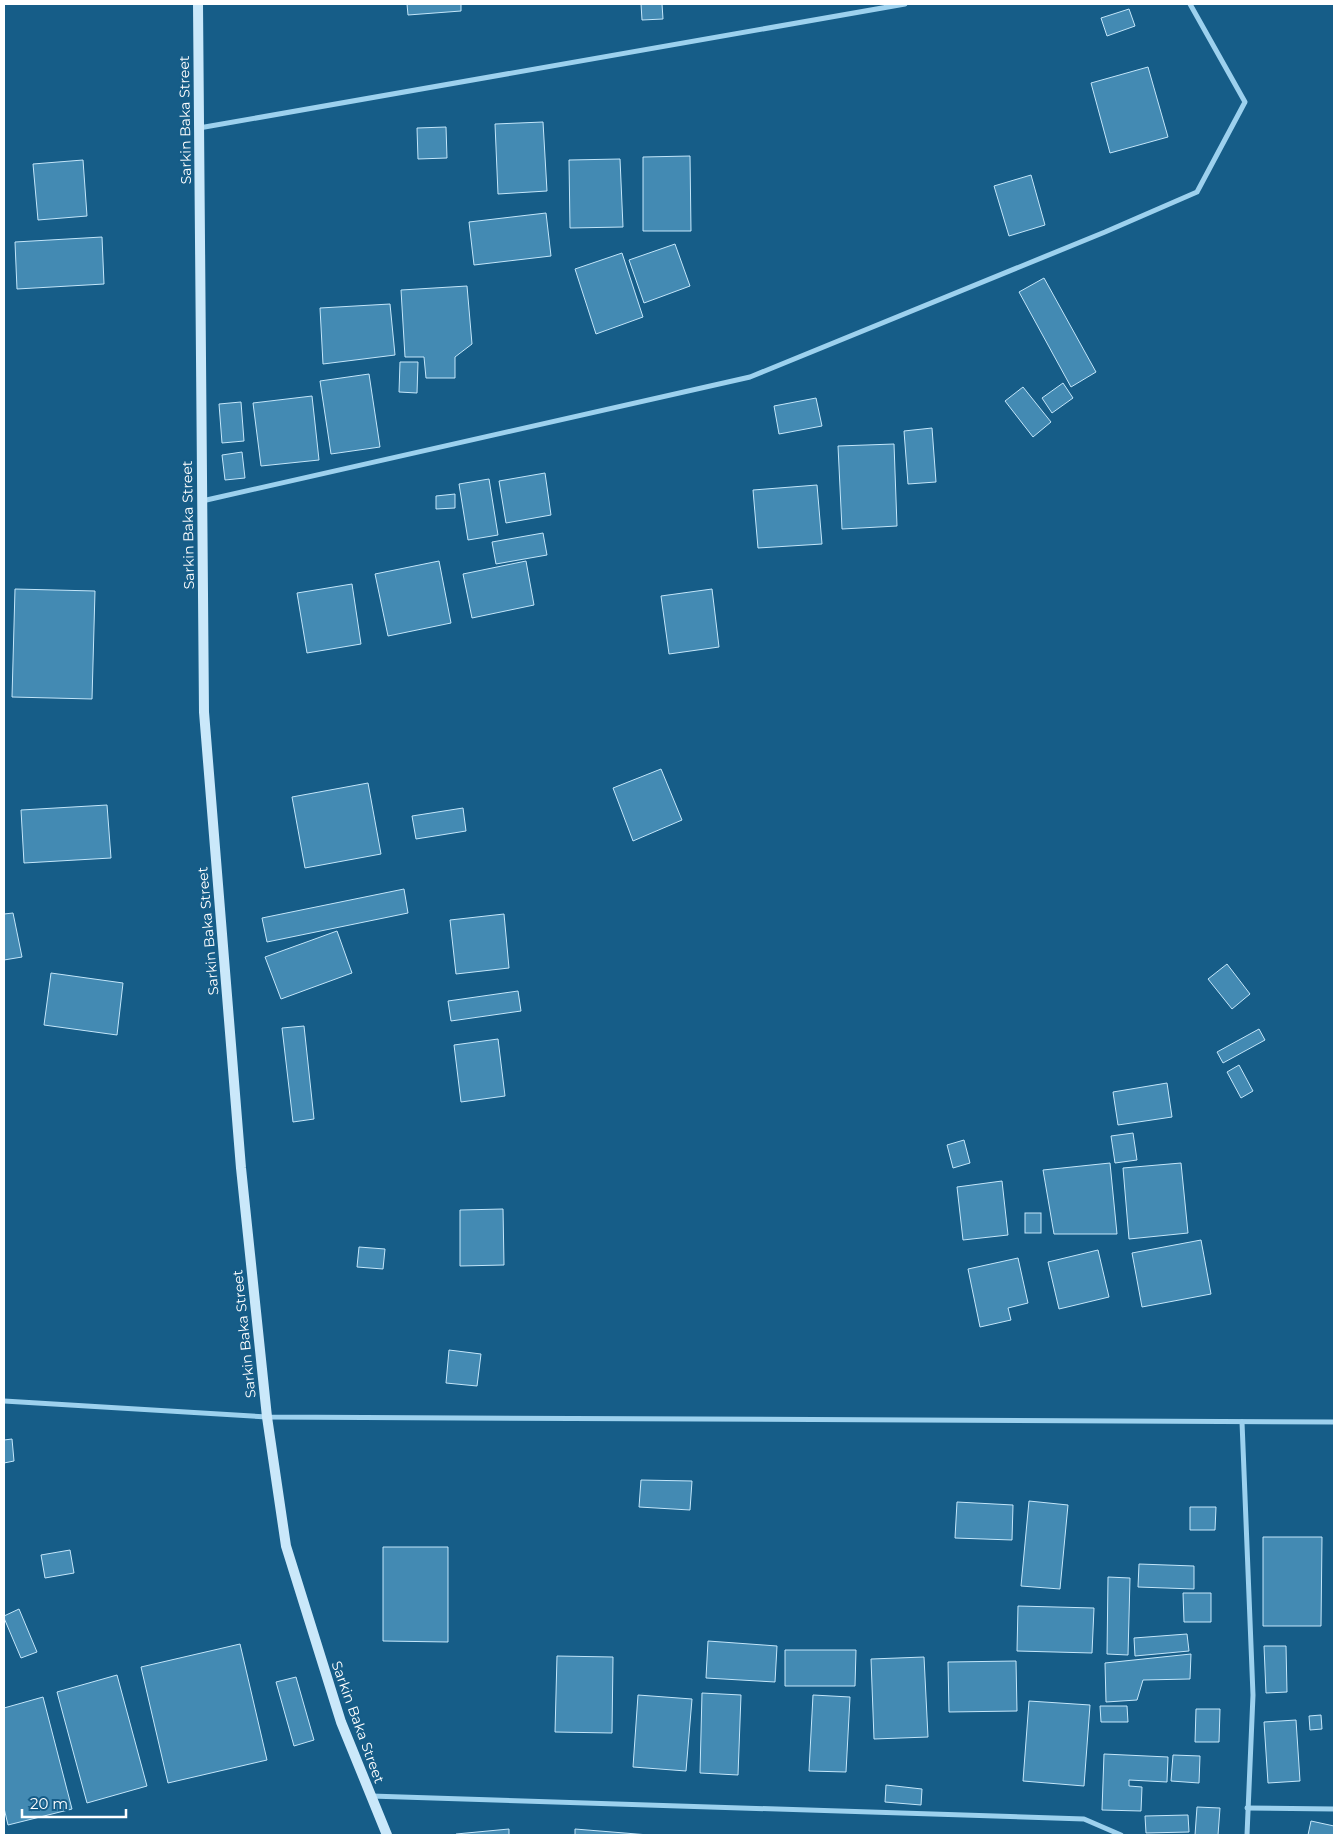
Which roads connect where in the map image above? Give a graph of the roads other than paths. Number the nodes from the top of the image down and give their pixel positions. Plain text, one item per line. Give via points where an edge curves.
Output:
1 (198, 4) edge
2 (905, 4) edge
3 (1190, 4) edge
4 (199, 128) junction
5 (202, 501) junction
6 (4, 1401) edge
7 (266, 1417) junction
8 (1242, 1422) junction
9 (1334, 1422) edge
10 (371, 1796) junction
11 (1247, 1808) junction
12 (1334, 1809) edge
13 (387, 1835) edge
14 (1121, 1835) edge
15 (1247, 1835) edge

1 - 4 street, Sarkin Baka Street
2 - 4 street
3 - 5 street via 1245,102 1197,192 750,377
4 - 5 street, Sarkin Baka Street
5 - 7 street, Sarkin Baka Street via 204,712 241,1168
6 - 7 street
7 - 8 street
7 - 10 street, Sarkin Baka Street via 286,1546 341,1722
8 - 9 street
8 - 11 street via 1253,1694
10 - 13 street, Sarkin Baka Street
10 - 14 street via 1084,1819
11 - 12 street
11 - 15 street

